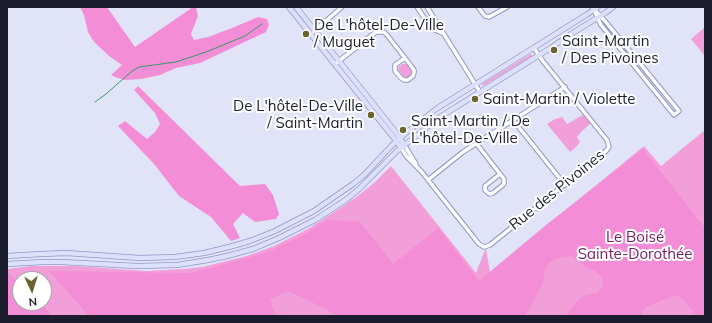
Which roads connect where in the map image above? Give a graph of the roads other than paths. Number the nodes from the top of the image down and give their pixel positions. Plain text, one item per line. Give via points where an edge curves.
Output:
1 (289, 7) edge
2 (296, 7) edge
3 (342, 7) edge
4 (417, 7) edge
5 (427, 7) edge
6 (478, 7) edge
7 (507, 7) edge
8 (613, 7) edge
9 (595, 8) edge
10 (599, 17) junction
11 (313, 33) junction
12 (443, 33) junction
13 (534, 48) junction
14 (539, 55) junction
15 (405, 58) junction
16 (337, 63) junction
17 (476, 84) junction
18 (565, 87) junction
19 (480, 92) junction
20 (513, 120) junction
21 (398, 140) junction
22 (476, 143) junction
23 (403, 147) junction
24 (500, 174) junction
25 (428, 180) junction
26 (565, 185) junction
27 (7, 256) edge
28 (7, 264) edge

1 - 11 main road
2 - 11 main road
3 - 11 street
4 - 12 street via 430,25
5 - 12 street
6 - 7 street via 489,17
8 - 10 main road
9 - 10 street
9 - 13 main road
10 - 10 street via 601,25 674,115 679,111
10 - 14 main road
11 - 16 main road
12 - 17 street
13 - 14 street, Rue des Pivoines
13 - 17 main road
14 - 18 street, Rue des Pivoines
14 - 19 main road
15 - 15 street via 395,65 395,71 401,78 408,80 413,76 414,70
15 - 16 street via 384,32 376,32
16 - 21 main road
17 - 19 street
17 - 21 main road via 436,109
18 - 20 street
18 - 26 street, Rue des Pivoines via 609,146
19 - 23 main road via 435,121
20 - 22 street
20 - 26 street
21 - 23 main road
21 - 27 main road via 359,179 324,205 275,231 239,244 209,252 165,257 66,253
22 - 24 street
22 - 25 street
23 - 25 street, Rue des Pivoines
23 - 28 main road via 356,191 330,211 285,236 239,253 204,261 167,265 137,266 78,262
24 - 24 street via 485,186 488,193 493,193 504,184
25 - 26 street, Rue des Pivoines via 484,247 490,245

